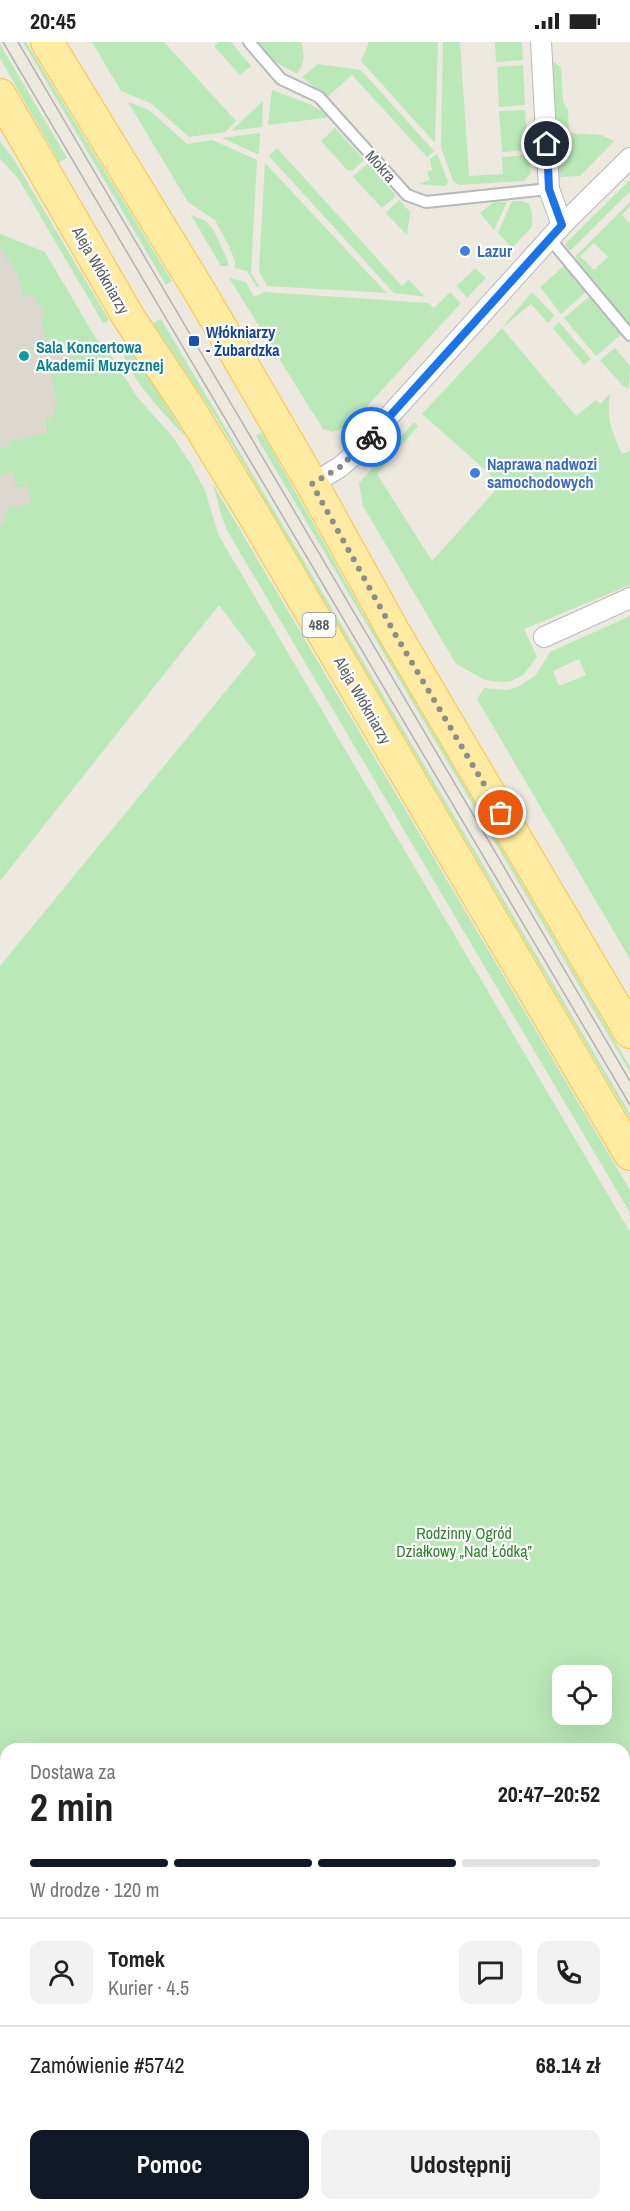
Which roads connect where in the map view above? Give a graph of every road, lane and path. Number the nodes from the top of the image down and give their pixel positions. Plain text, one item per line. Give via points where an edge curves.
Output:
1 (46, 42) edge
2 (249, 42) edge
3 (541, 42) edge
4 (1, 98) edge
5 (630, 158) edge
6 (549, 189) junction
7 (556, 232) junction
8 (630, 335) edge
9 (312, 484) junction
10 (630, 598) edge
11 (544, 638) dead end
12 (630, 1032) edge
13 (630, 1154) edge

1 - 9 main road via 159,223
2 - 6 lane, Mokra via 281,79 319,97 407,195 426,202
3 - 6 street
4 - 13 main road, Aleja Włókniarzy / 488 via 129,318 252,512
5 - 7 street
6 - 7 street
7 - 8 lane
7 - 9 street via 375,434 340,467
9 - 12 main road via 395,634
10 - 11 street

